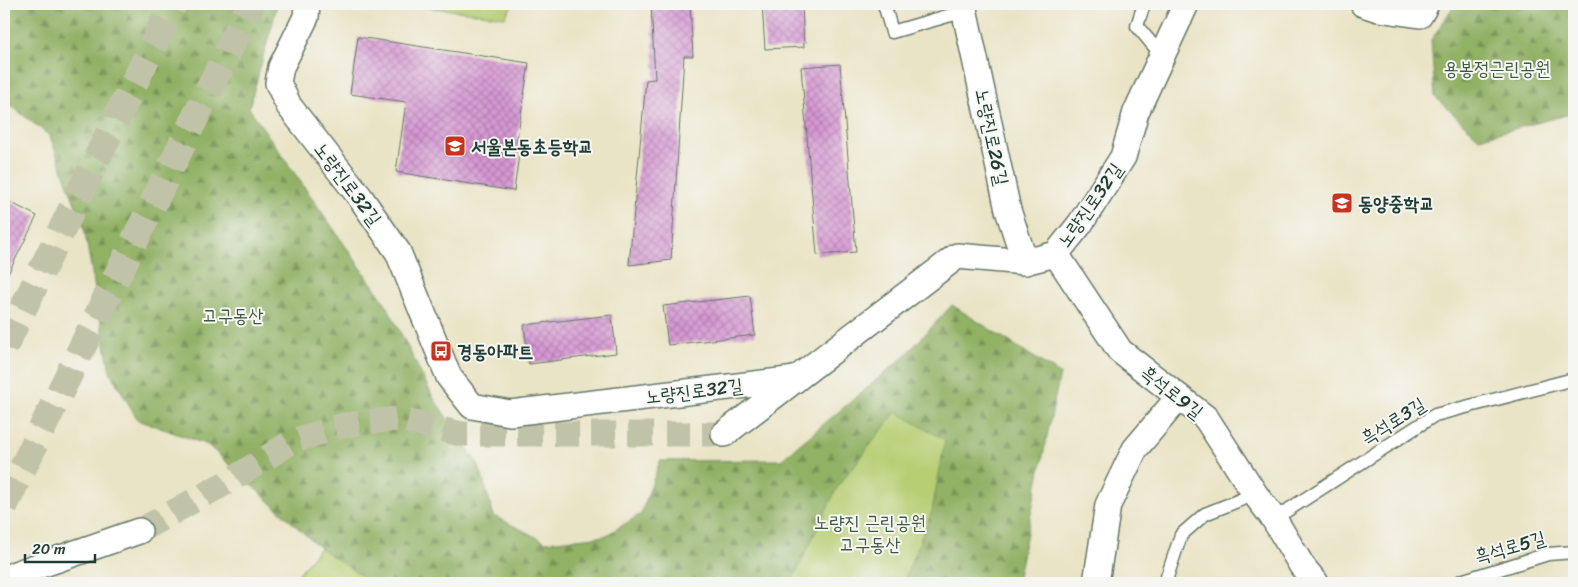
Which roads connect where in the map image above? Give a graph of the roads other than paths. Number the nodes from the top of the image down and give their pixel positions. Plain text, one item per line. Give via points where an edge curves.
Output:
1 (307, 4) edge
2 (884, 4) edge
3 (1144, 4) edge
4 (1186, 4) edge
5 (1363, 4) edge
6 (1426, 4) edge
7 (964, 8) edge
8 (1162, 56) junction
9 (1056, 254) junction
10 (1025, 262) junction
11 (796, 379) junction
12 (1574, 379) edge
13 (1179, 397) junction
14 (724, 434) tunnel mouth
15 (1255, 494) junction
16 (1274, 519) junction
17 (139, 531) tunnel mouth
18 (1574, 552) edge
19 (4, 580) edge
20 (1096, 583) edge
21 (1165, 583) edge
22 (1316, 583) edge
23 (1458, 583) edge

1 - 11 street, 노량진로32길 via 306,17 281,67 278,83 289,106 398,252 449,377 472,406 510,413
2 - 7 lane, 노량진로26길 via 892,32
3 - 8 lane via 1137,26
4 - 8 street, 노량진로32길
5 - 6 street via 1420,15
7 - 10 street, 노량진로26길 via 1008,210
8 - 9 street, 노량진로32길 via 1136,112 1123,157 1080,224
9 - 10 street, 노량진로32길
9 - 13 street, 흑석로9길 via 1120,351
10 - 11 street, 노량진로32길 via 956,256
11 - 14 street
12 - 16 lane, 흑석로3길 via 1435,415
13 - 15 street, 흑석로9길 via 1206,418
13 - 20 street via 1135,449 1108,505
15 - 16 street, 흑석로9길
15 - 21 lane via 1205,514 1181,535
16 - 22 street, 흑석로9길
17 - 19 street
18 - 23 lane, 흑석로5길 via 1548,554

